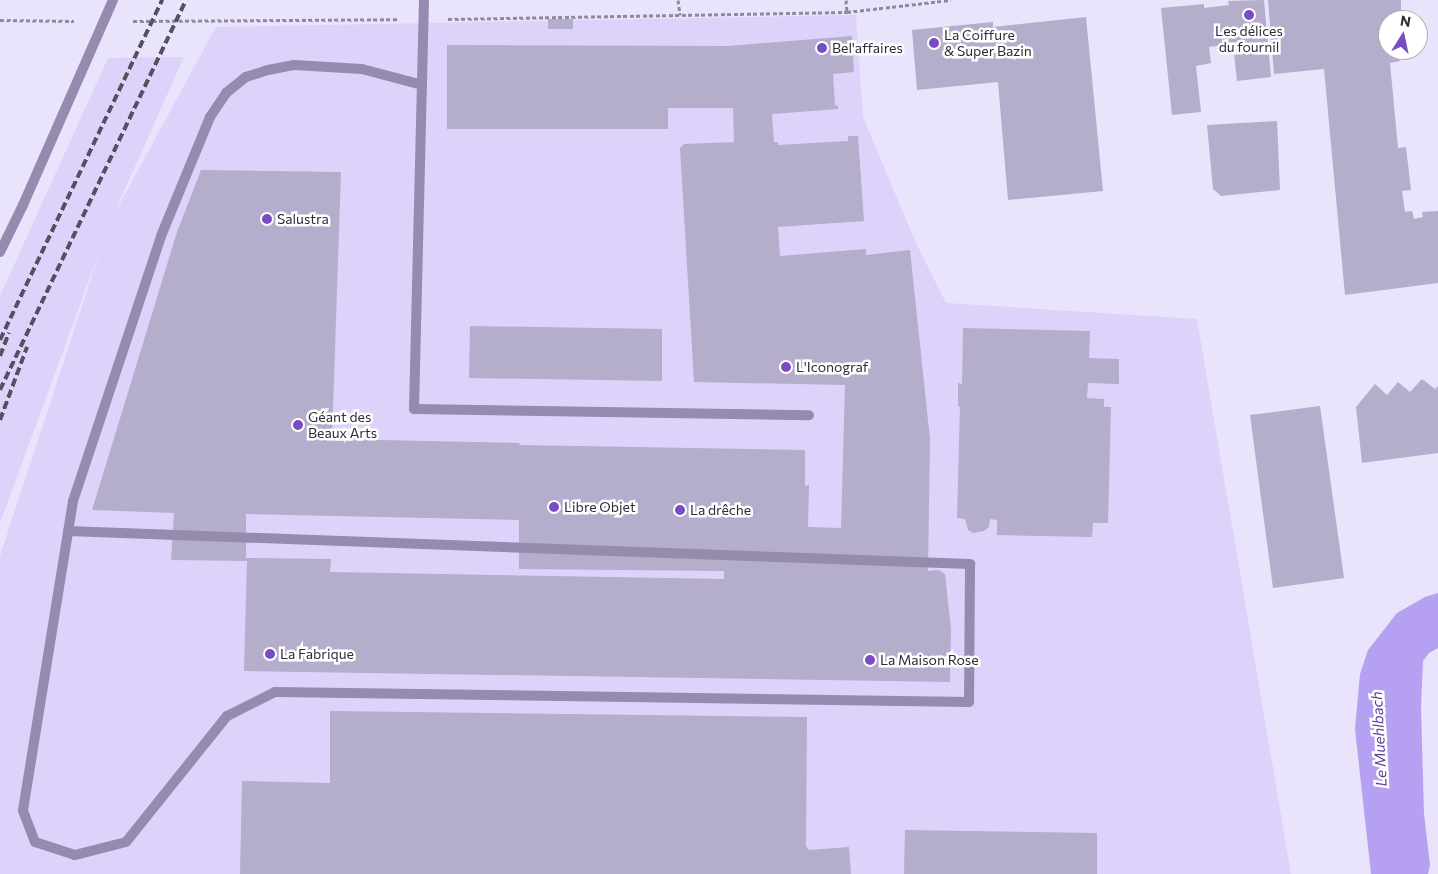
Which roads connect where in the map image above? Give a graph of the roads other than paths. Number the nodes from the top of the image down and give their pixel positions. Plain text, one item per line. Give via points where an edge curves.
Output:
1 (113, 0) edge
2 (424, 0) edge
3 (422, 85) junction
4 (0, 252) edge
5 (809, 415) dead end
6 (68, 531) junction

1 - 4 lane via 24,205
2 - 3 lane
3 - 5 lane via 414,409
3 - 6 lane via 362,70 294,65 246,77 226,93 210,117 161,236 73,501
6 - 6 lane via 23,810 36,842 75,855 126,842 227,716 276,692 969,702 970,564

